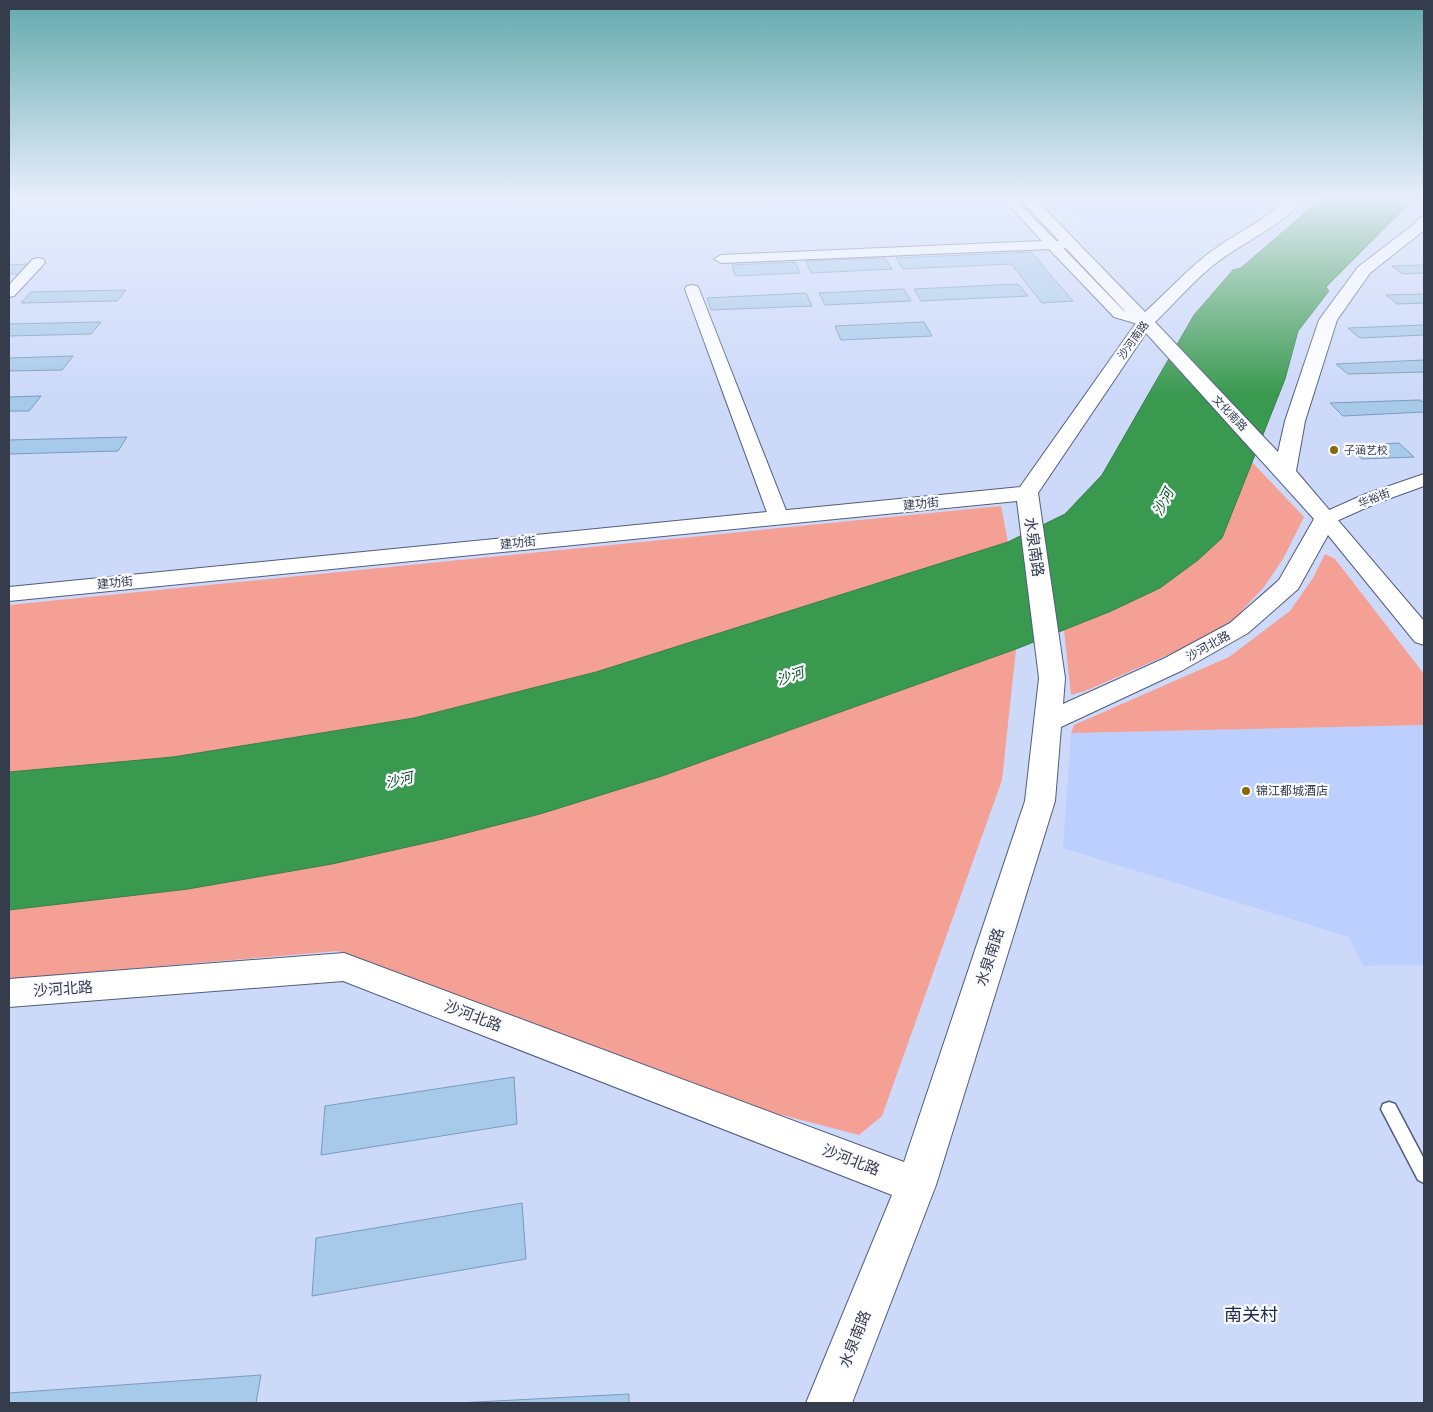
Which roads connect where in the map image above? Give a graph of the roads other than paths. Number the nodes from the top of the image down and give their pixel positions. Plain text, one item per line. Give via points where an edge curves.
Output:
1 (36, 264) edge
2 (1071, 264) edge
3 (1089, 264) edge
4 (1206, 264) edge
5 (1372, 264) edge
6 (692, 290) dead end
7 (9, 293) edge
8 (1145, 322) junction
9 (1284, 472) junction
10 (1424, 480) edge
11 (1026, 493) junction
12 (779, 518) junction
13 (1325, 519) junction
14 (9, 594) edge
15 (1424, 637) edge
16 (1048, 722) junction
17 (9, 993) edge
18 (1389, 1110) dead end
19 (1424, 1175) edge
20 (916, 1185) junction
21 (829, 1403) edge

1 - 7 street
2 - 8 street via 1119,314
3 - 8 street, 文化南路
4 - 8 street, 沙河南路
5 - 9 street via 1328,320 1295,421
6 - 12 street
8 - 9 street, 文化南路
8 - 11 street, 沙河南路
9 - 13 street, 文化南路
10 - 13 street, 华裕街
11 - 12 street, 建功街
11 - 16 street, 水泉南路 via 1052,678
12 - 14 street, 建功街
13 - 15 street, 文化南路
13 - 16 street, 沙河北路 via 1289,584 1240,628 1174,664
16 - 20 street, 水泉南路 via 1040,801
17 - 20 street, 沙河北路 via 344,967
18 - 19 lane
20 - 21 street, 水泉南路

